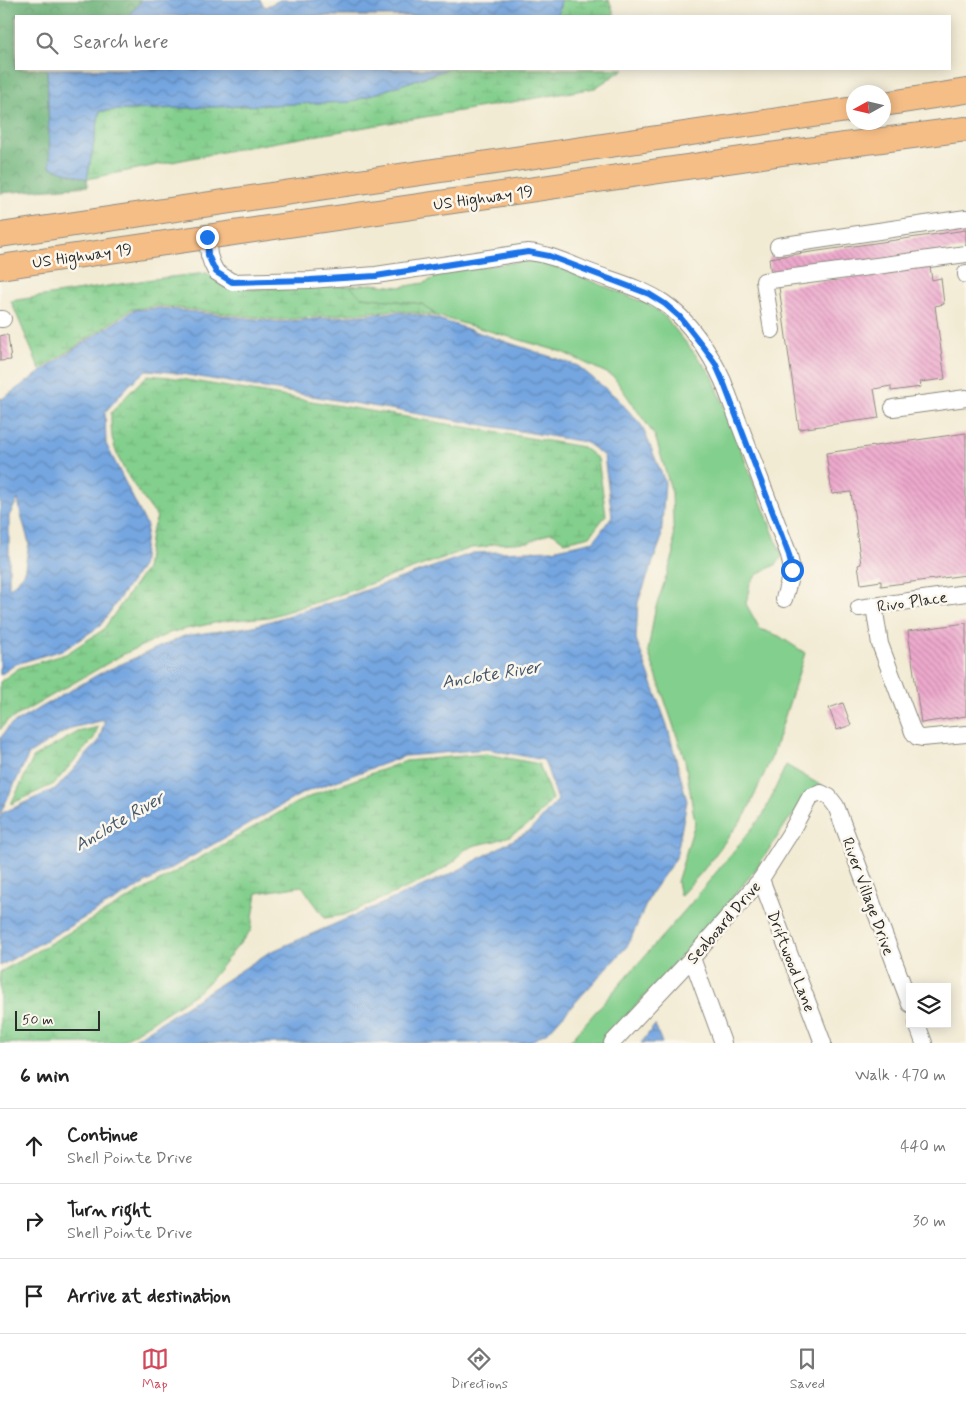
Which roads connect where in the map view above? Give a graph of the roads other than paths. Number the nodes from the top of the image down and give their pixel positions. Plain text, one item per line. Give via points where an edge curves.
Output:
1 (966, 91) edge
2 (891, 103) edge
3 (846, 110) edge
4 (966, 121) edge
5 (966, 129) edge
6 (915, 136) junction
7 (966, 218) edge
8 (0, 235) edge
9 (207, 237) junction
10 (778, 246) dead end
11 (966, 254) edge
12 (0, 267) edge
13 (772, 330) dead end
14 (966, 398) edge
15 (893, 408) dead end
16 (966, 593) edge
17 (784, 600) dead end
18 (966, 734) edge
19 (821, 793) joint
20 (761, 879) junction
21 (692, 958) junction
22 (906, 993) edge
23 (918, 1028) edge
24 (612, 1043) edge
25 (723, 1043) edge
26 (823, 1043) edge
27 (924, 1043) edge

1 - 2 highway
3 - 8 highway, US Highway 19
4 - 6 highway
5 - 6 highway, US Highway 19
6 - 9 highway, US Highway 19
7 - 10 street
9 - 12 highway, US Highway 19
9 - 17 street via 208,255 216,272 232,282 376,276 528,252 549,256 658,299 688,327 715,363 723,381 789,555 792,570
11 - 13 street via 764,281
14 - 15 street
16 - 18 street, Rivo Place via 867,607 913,732 922,738
19 - 20 street, Seaboard Drive via 810,797
19 - 22 street, River Village Drive via 836,806
20 - 21 street, Seaboard Drive
20 - 26 street, Driftwood Lane
21 - 24 street, Seaboard Drive
21 - 25 street
23 - 27 street

